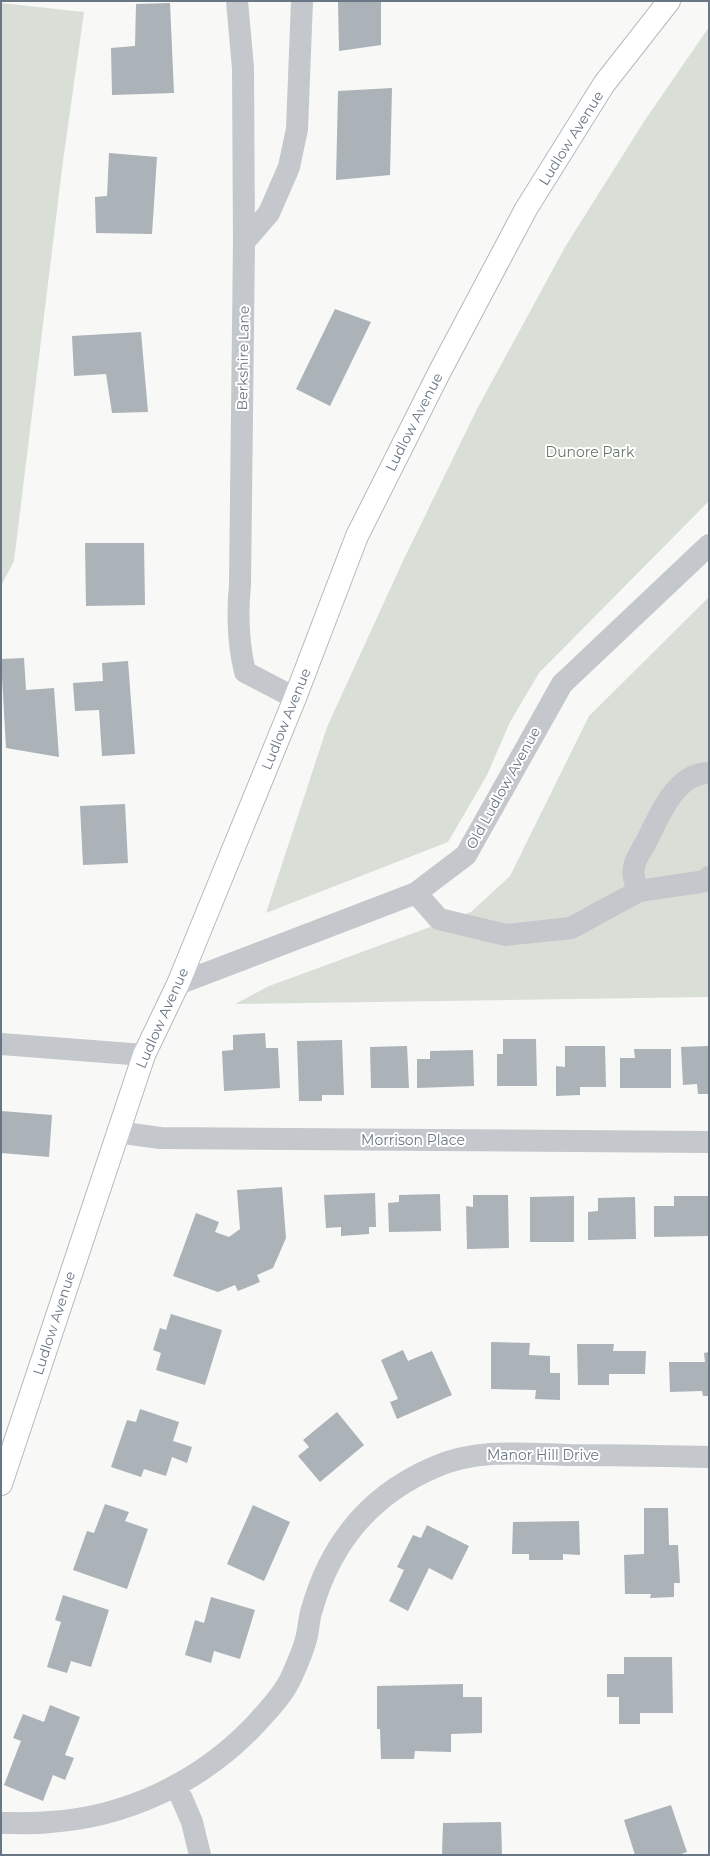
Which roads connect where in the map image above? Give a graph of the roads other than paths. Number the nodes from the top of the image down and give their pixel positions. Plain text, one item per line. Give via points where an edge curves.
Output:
1 (237, 1) edge
2 (302, 1) edge
3 (670, 1) edge
4 (244, 242) junction
5 (709, 544) edge
6 (295, 698) junction
7 (709, 773) edge
8 (709, 877) edge
9 (639, 891) junction
10 (416, 893) junction
11 (178, 984) junction
12 (1, 1044) edge
13 (144, 1055) junction
14 (118, 1132) junction
15 (709, 1142) edge
16 (709, 1457) edge
17 (1, 1484) edge
18 (176, 1786) junction
19 (1, 1823) edge
20 (200, 1855) edge

1 - 4 street, Berkshire Lane via 243,68
2 - 4 street via 297,129 289,167 269,213
3 - 6 main road, Ludlow Avenue via 604,84 526,209 440,371 357,536
4 - 6 street, Berkshire Lane via 240,585 237,615 240,650 245,672
5 - 10 street, Old Ludlow Avenue via 562,684 466,855
6 - 11 main road, Ludlow Avenue
7 - 9 street via 691,777 676,791 664,808 634,866 634,880
8 - 9 street via 706,881
9 - 10 street via 570,928 506,935 439,919
10 - 11 street, Old Ludlow Avenue
11 - 13 main road, Ludlow Avenue
12 - 13 street
13 - 14 main road, Ludlow Avenue
14 - 15 street, Morrison Place via 160,1138
14 - 17 main road, Ludlow Avenue
16 - 18 street, Manor Hill Drive via 488,1453 437,1466 401,1484 370,1508 343,1538 324,1573 311,1611 307,1637 289,1682 264,1715 236,1744 203,1770
18 - 19 street, Manor Hill Drive via 130,1806 91,1817 50,1822
18 - 20 street via 192,1822

